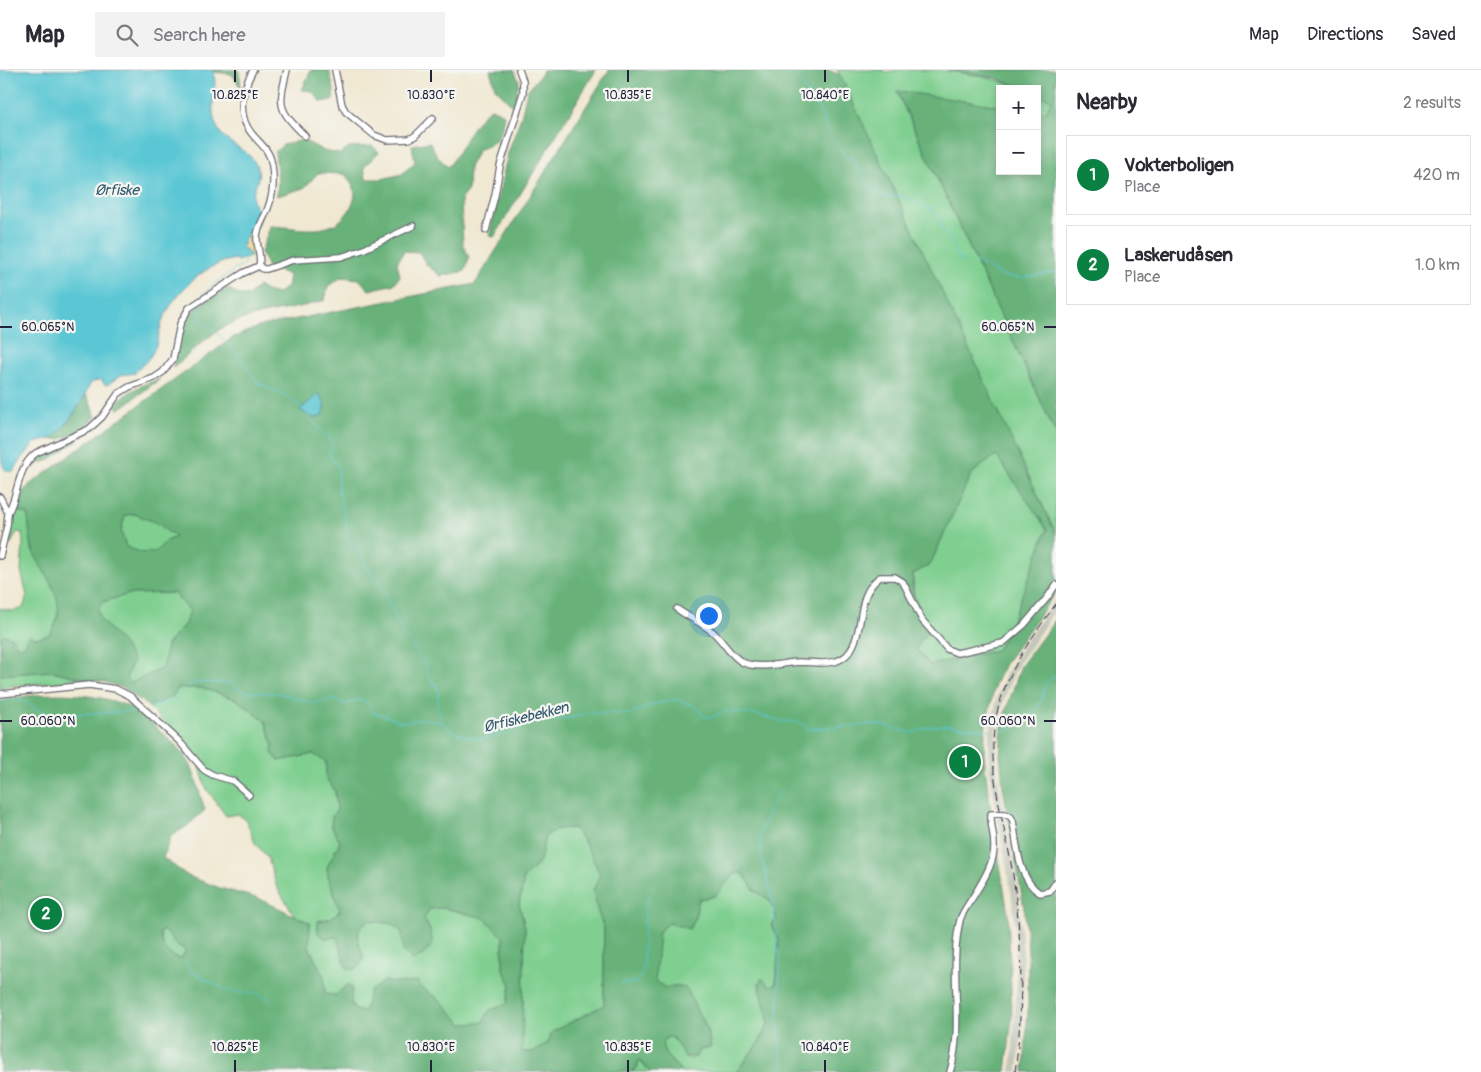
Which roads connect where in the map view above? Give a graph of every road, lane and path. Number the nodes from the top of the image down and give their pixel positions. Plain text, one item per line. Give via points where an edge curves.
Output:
1 (253, 70) edge
2 (287, 70) edge
3 (335, 70) edge
4 (519, 70) edge
5 (433, 118) dead end
6 (305, 136) dead end
7 (413, 226) dead end
8 (486, 230) dead end
9 (257, 268) junction
10 (0, 497) edge
11 (8, 513) junction
12 (0, 556) edge
13 (1056, 585) edge
14 (677, 609) dead end
15 (0, 694) edge
16 (249, 795) dead end
17 (1056, 882) edge
18 (950, 1072) edge

1 - 9 street via 243,96 242,112 251,133 268,152 272,174 269,206 258,234 260,262
2 - 6 street via 281,94 284,114
3 - 5 street via 346,112 374,135 387,140 409,139
4 - 8 street via 523,81 522,93 500,166
7 - 9 street via 341,258 293,260 267,269
9 - 11 street via 189,308 178,332 174,358 158,376 118,394 89,429 30,457 24,465
10 - 11 street
11 - 12 street
13 - 14 street via 1024,625 1004,643 957,653 946,648 922,620 903,582 880,577 871,583 865,595 856,638 847,656 820,664 751,665 742,662 710,630
15 - 16 street via 89,685 116,689 130,696 179,740 204,770 234,781
17 - 18 street, bridge via 1050,891 1040,893 1029,884 1011,816 991,814 995,839 993,858 960,920 955,1043

